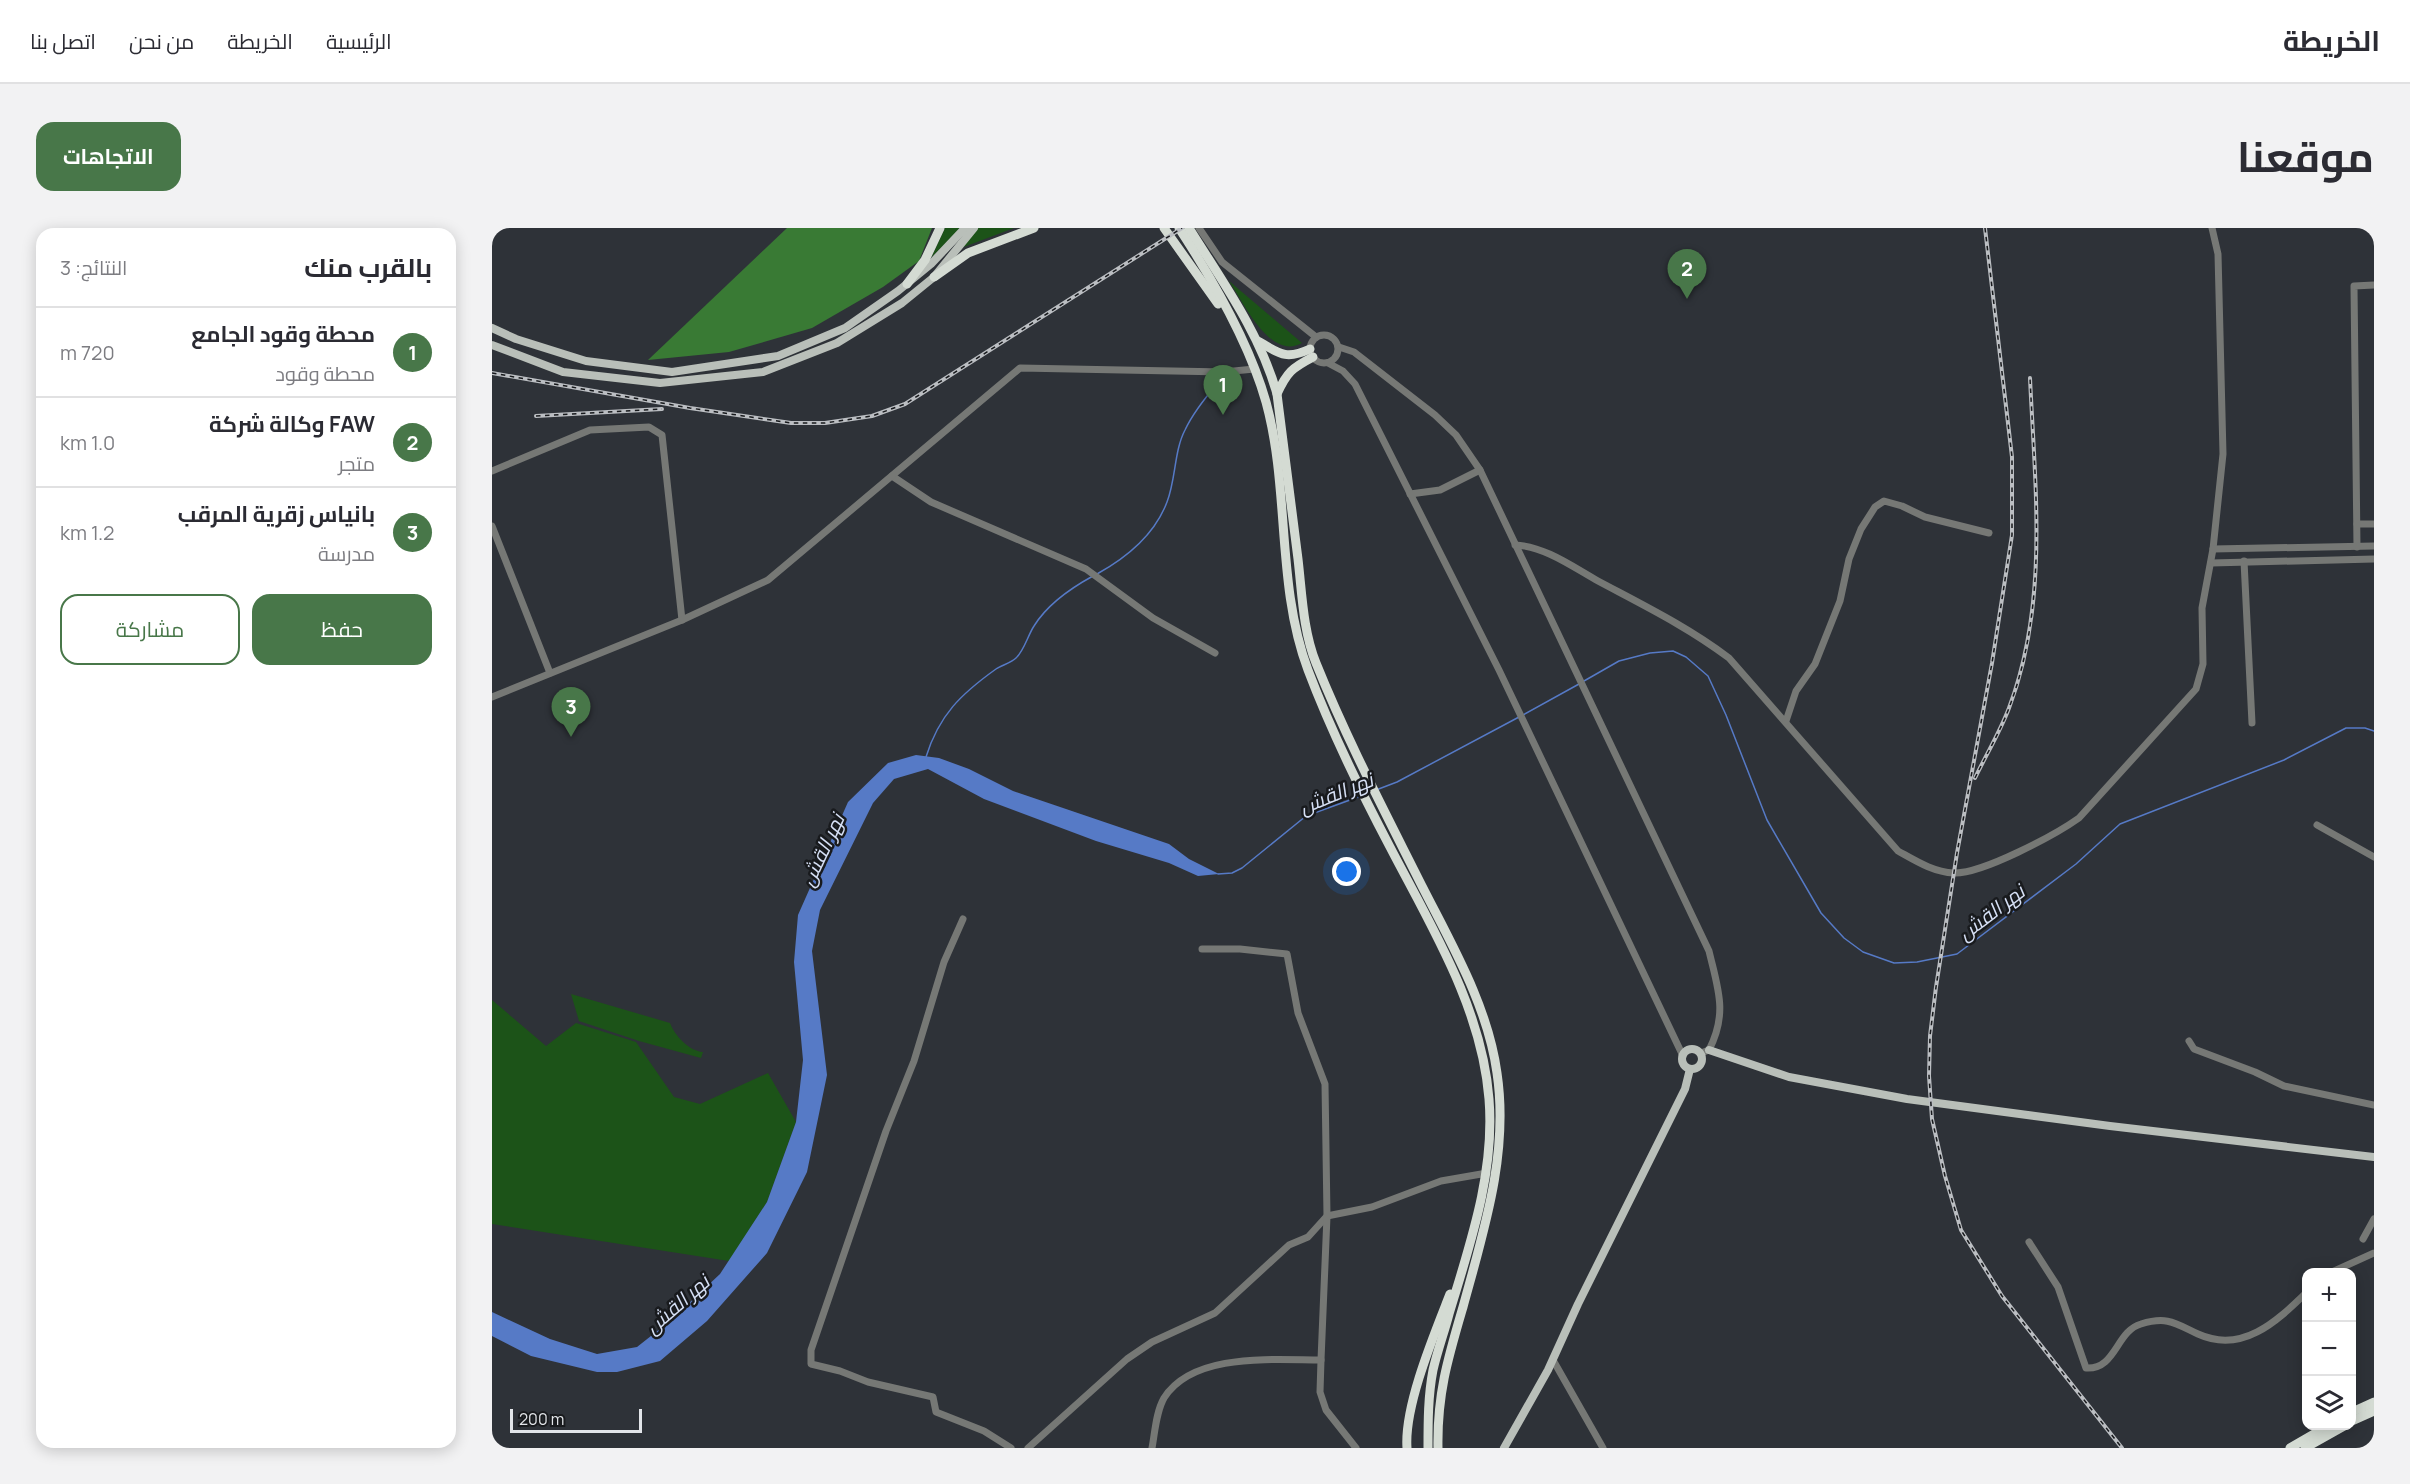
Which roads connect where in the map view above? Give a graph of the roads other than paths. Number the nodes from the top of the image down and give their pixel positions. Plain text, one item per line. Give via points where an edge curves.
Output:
1 (940, 228) edge
2 (965, 228) edge
3 (974, 228) edge
4 (1034, 228) edge
5 (1164, 228) edge
6 (1179, 228) edge
7 (1189, 228) edge
8 (1199, 228) edge
9 (2212, 228) edge
10 (934, 277) junction
11 (907, 284) junction
12 (2374, 285) edge
13 (1231, 318) junction
14 (492, 328) edge
15 (1316, 337) junction
16 (1258, 341) junction
17 (492, 345) edge
18 (1339, 347) junction
19 (1311, 353) junction
20 (1328, 363) junction
21 (1254, 369) junction
22 (1277, 394) junction
23 (1480, 470) junction
24 (492, 471) edge
25 (892, 476) junction
26 (1410, 494) junction
27 (2357, 524) junction
28 (2374, 524) edge
29 (492, 526) edge
30 (1989, 532) dead end
31 (1515, 544) junction
32 (2374, 546) edge
33 (2357, 547) junction
34 (2213, 549) junction
35 (2374, 559) edge
36 (2244, 561) junction
37 (2211, 563) junction
38 (682, 620) junction
39 (1215, 653) dead end
40 (550, 673) junction
41 (492, 697) edge
42 (1786, 721) junction
43 (2252, 723) dead end
44 (2317, 825) dead end
45 (2374, 857) edge
46 (963, 919) dead end
47 (1202, 949) dead end
48 (2189, 1041) dead end
49 (1705, 1052) junction
50 (1683, 1056) junction
51 (1690, 1069) junction
52 (2374, 1105) edge
53 (2374, 1157) edge
54 (1487, 1173) junction
55 (1327, 1216) junction
56 (2374, 1219) edge
57 (1473, 1233) junction
58 (2363, 1239) dead end
59 (2029, 1242) dead end
60 (2374, 1253) edge
61 (2341, 1268) edge
62 (2302, 1297) edge
63 (1321, 1360) junction
64 (1553, 1360) junction
65 (2374, 1402) edge
66 (2356, 1410) edge
67 (2374, 1411) edge
68 (2356, 1419) edge
69 (2320, 1430) edge
70 (2336, 1430) edge
71 (1011, 1448) edge
72 (1028, 1448) edge
73 (1152, 1448) edge
74 (1356, 1448) edge
75 (1407, 1448) edge
76 (1428, 1448) edge
77 (1438, 1448) edge
78 (1504, 1448) edge
79 (1603, 1448) edge
80 (2290, 1448) edge
81 (2305, 1448) edge

1 - 11 highway via 925,261
2 - 11 main road
3 - 10 main road
4 - 10 highway via 968,252
5 - 13 highway
6 - 13 highway
7 - 16 highway
8 - 15 street via 1222,262
9 - 34 street via 2218,254 2223,454
10 - 17 main road via 902,303 837,343 763,372 660,383 563,372
11 - 14 main road via 845,328 778,356 672,372 586,361
12 - 27 street via 2354,286
13 - 21 highway
15 - 18 street via 1328,335
15 - 19 street
16 - 19 highway via 1284,355
16 - 22 highway
18 - 20 street
18 - 23 street via 1354,352 1435,415 1456,435
19 - 20 street via 1319,362
19 - 22 highway via 1285,376
20 - 26 street via 1355,384
21 - 25 street via 1224,372 1020,368
21 - 54 highway via 1266,402 1275,452 1291,602 1307,667 1347,759 1419,898 1468,1005 1484,1058 1489,1098
22 - 77 highway via 1305,614 1315,660 1468,978 1488,1030 1497,1073 1501,1134 1496,1180 1444,1371
23 - 26 street via 1440,490
23 - 31 street
24 - 38 street via 590,430 649,428 662,435
25 - 38 street via 768,580
25 - 39 street via 931,502 1086,569 1153,618
26 - 50 street
27 - 28 street
27 - 33 street
29 - 40 street
30 - 42 street via 1925,517 1884,501 1875,507 1849,559 1840,601 1815,664 1796,691
31 - 42 street via 1536,548 1700,636 1728,658
31 - 49 street via 1709,951 1721,1016 1719,1032
32 - 33 street
33 - 34 street
34 - 37 street
35 - 36 street
36 - 37 street
36 - 43 street
37 - 42 street via 2202,608 2202,664 2196,689 2079,818 2058,833 1972,871 1934,870 1899,851
38 - 40 street
40 - 41 street
44 - 45 street
46 - 71 street via 944,962 914,1061 886,1131 810,1362 867,1383 933,1397 936,1412 984,1431
47 - 55 street via 1287,954 1298,1013 1325,1084
48 - 52 street via 2194,1049 2284,1086
49 - 50 main road via 1689,1049
49 - 51 main road via 1702,1063
49 - 53 main road via 1789,1077 1907,1099
50 - 51 main road via 1684,1065
51 - 64 main road via 1685,1089
54 - 55 street via 1441,1181 1372,1207
54 - 57 highway
55 - 63 street
55 - 72 street via 1308,1237 1289,1245 1215,1313 1152,1342 1127,1359
56 - 58 street
57 - 75 highway via 1425,1359 1412,1408
57 - 76 highway via 1433,1369
59 - 62 street via 2058,1287 2086,1368 2106,1363 2139,1324 2175,1321 2211,1338 2229,1341 2265,1329
60 - 61 street
63 - 73 street via 1236,1361 1210,1366 1165,1396
63 - 74 street via 1320,1392 1326,1410
64 - 78 main road
64 - 79 street
65 - 66 highway
67 - 68 highway
69 - 80 highway
70 - 81 highway

